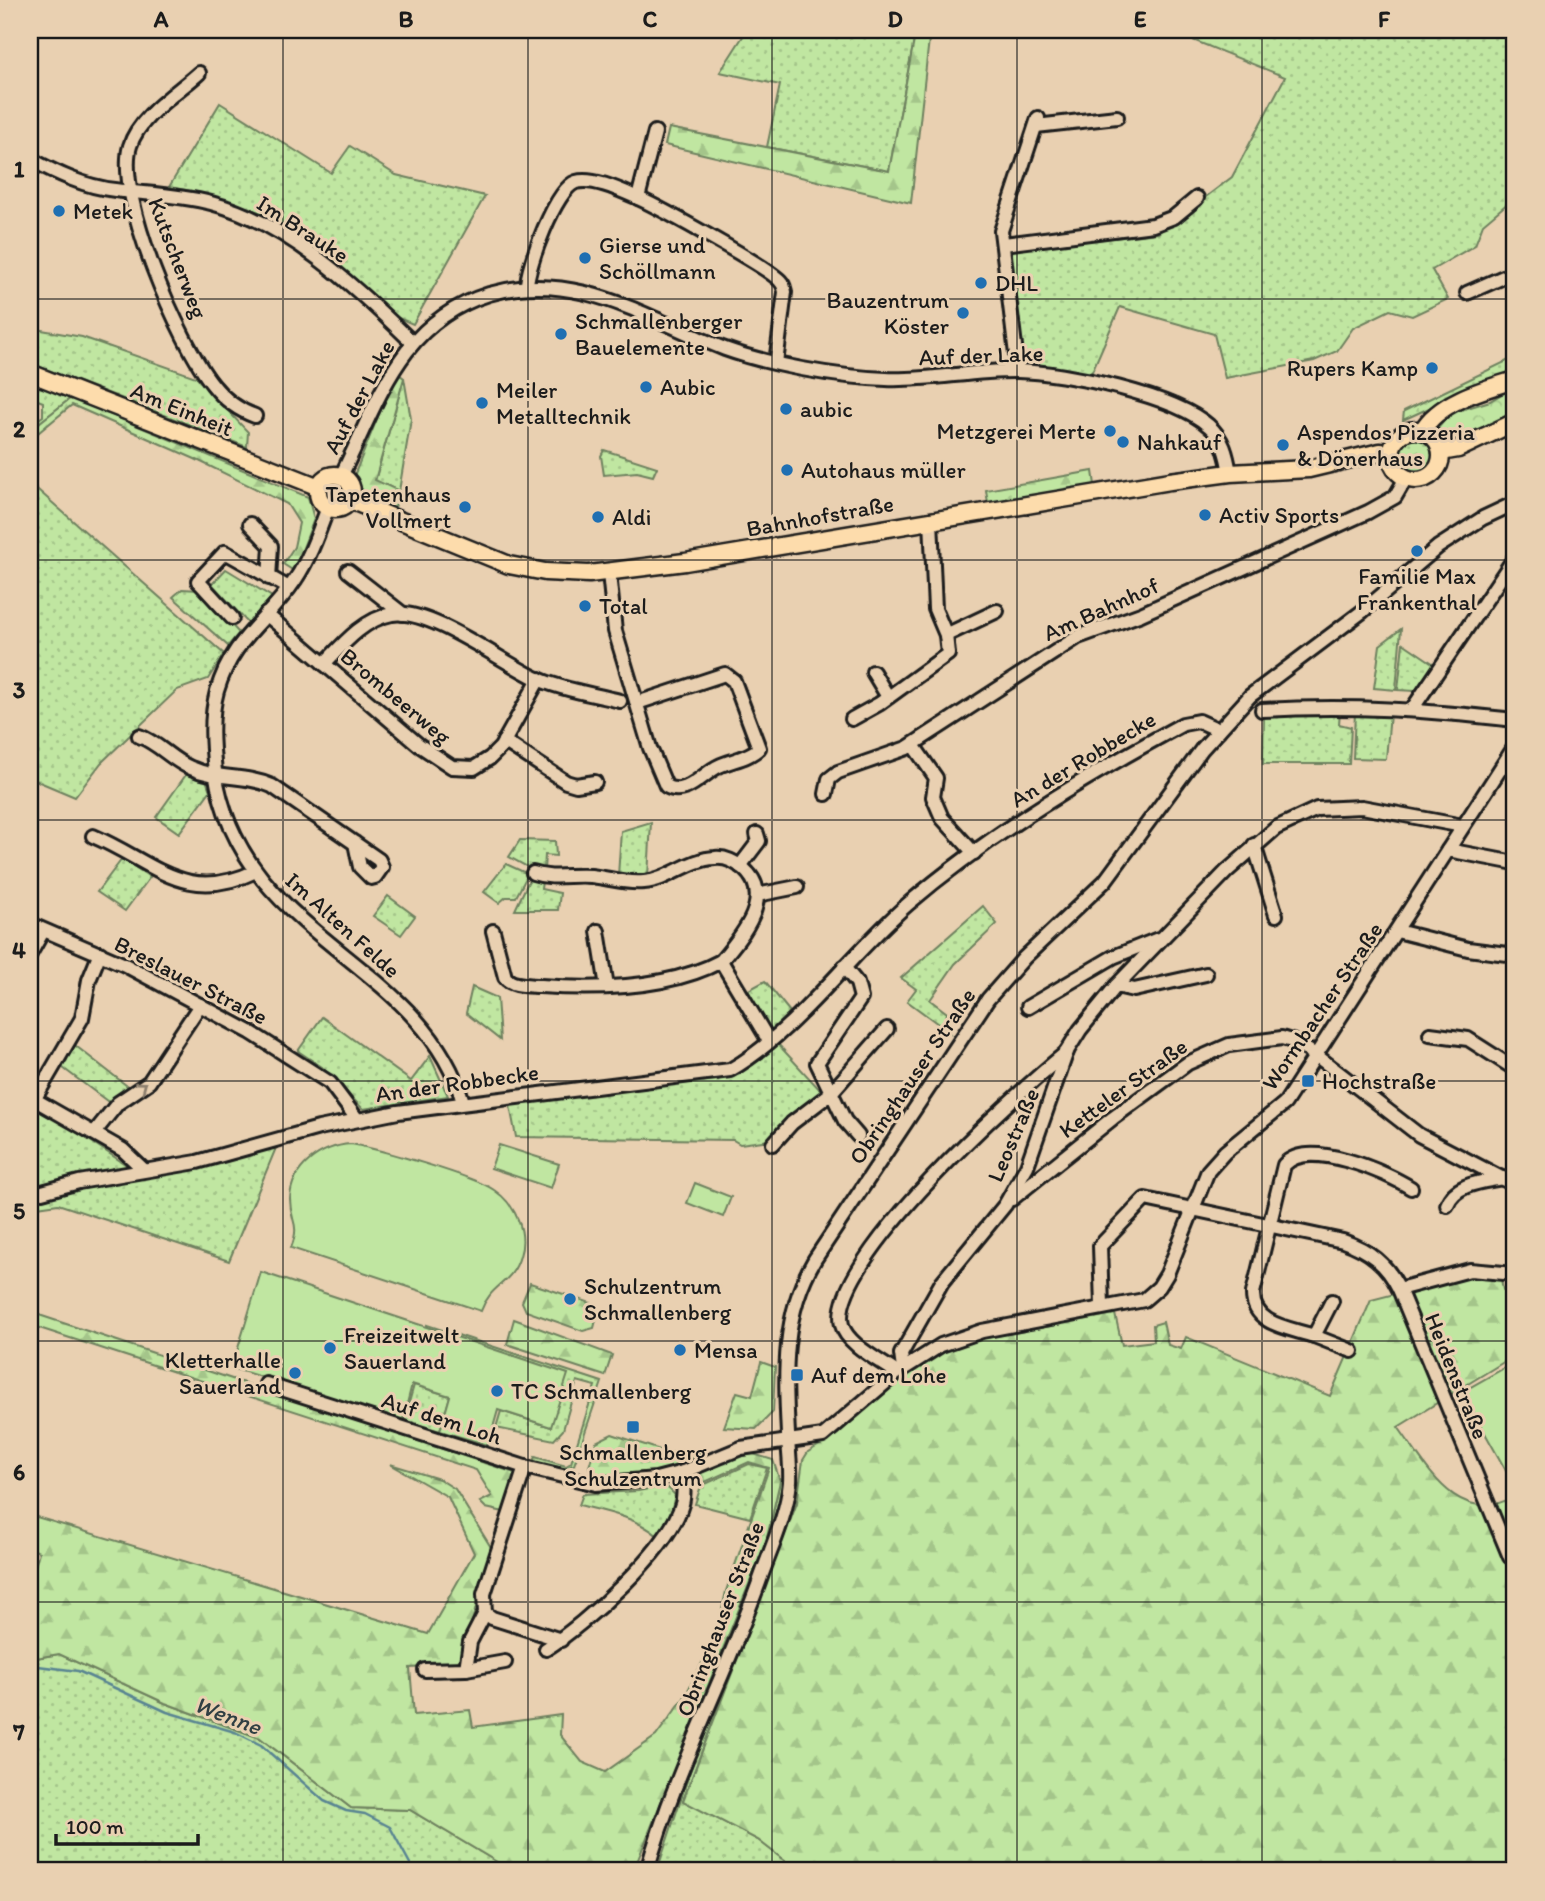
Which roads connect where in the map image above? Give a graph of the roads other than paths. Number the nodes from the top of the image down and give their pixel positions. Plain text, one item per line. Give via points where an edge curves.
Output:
1 (199, 73) dead end
2 (1117, 117) dead end
3 (654, 132) dead end
4 (30, 159) edge
5 (131, 192) junction
6 (638, 198) junction
7 (1197, 198) dead end
8 (1004, 244) junction
9 (1515, 272) edge
10 (527, 286) junction
11 (1467, 293) dead end
12 (412, 342) junction
13 (776, 363) junction
14 (1018, 371) junction
15 (30, 373) edge
16 (1515, 380) edge
17 (255, 416) dead end
18 (1515, 422) edge
19 (1423, 431) junction
20 (1441, 452) junction
21 (1391, 453) junction
22 (1230, 473) junction
23 (341, 476) junction
24 (1406, 478) junction
25 (318, 487) junction
26 (350, 500) junction
27 (1515, 503) edge
28 (328, 507) junction
29 (932, 520) junction
30 (250, 524) dead end
31 (1515, 557) edge
32 (348, 571) dead end
33 (610, 572) junction
34 (270, 578) junction
35 (289, 588) junction
36 (997, 611) dead end
37 (266, 614) junction
38 (403, 614) junction
39 (232, 618) dead end
40 (946, 635) junction
41 (324, 664) junction
42 (873, 672) dead end
43 (539, 679) junction
44 (888, 697) junction
45 (621, 701) dead end
46 (637, 703) junction
47 (1413, 708) junction
48 (1262, 710) dead end
49 (852, 719) dead end
50 (1515, 720) edge
51 (1219, 730) junction
52 (139, 736) dead end
53 (504, 741) junction
54 (913, 745) junction
55 (1513, 755) edge
56 (216, 776) junction
57 (595, 782) dead end
58 (827, 794) dead end
59 (1463, 826) junction
60 (757, 834) dead end
61 (93, 836) dead end
62 (355, 843) dead end
63 (1254, 845) junction
64 (1448, 850) junction
65 (974, 853) junction
66 (1515, 863) edge
67 (740, 866) junction
68 (256, 871) junction
69 (533, 873) dead end
70 (797, 887) dead end
71 (757, 895) junction
72 (1276, 915) dead end
73 (30, 924) edge
74 (493, 931) dead end
75 (598, 931) dead end
76 (1398, 931) junction
77 (43, 932) junction
78 (1162, 938) junction
79 (100, 953) junction
80 (30, 954) edge
81 (1515, 955) edge
82 (721, 961) junction
83 (844, 967) junction
84 (1206, 974) dead end
85 (1116, 986) junction
86 (607, 987) junction
87 (200, 1005) junction
88 (1028, 1007) dead end
89 (887, 1029) dead end
90 (1430, 1034) dead end
91 (769, 1041) junction
92 (1067, 1051) junction
93 (1317, 1056) junction
94 (1515, 1069) edge
95 (830, 1094) junction
96 (32, 1098) edge
97 (463, 1102) junction
98 (357, 1119) junction
99 (94, 1133) junction
100 (858, 1136) dead end
101 (773, 1144) dead end
102 (144, 1170) junction
103 (1503, 1178) junction
104 (1515, 1185) edge
105 (1411, 1188) dead end
106 (42, 1192) dead end
107 (1005, 1205) junction
108 (1447, 1205) dead end
109 (1191, 1208) junction
110 (1268, 1227) junction
111 (1515, 1274) edge
112 (1399, 1289) junction
113 (1332, 1301) dead end
114 (1102, 1306) junction
115 (1314, 1336) junction
116 (1352, 1351) dead end
117 (900, 1371) junction
118 (266, 1384) dead end
119 (788, 1439) junction
120 (524, 1467) junction
121 (683, 1472) junction
122 (1510, 1557) dead end
123 (485, 1613) junction
124 (561, 1640) junction
125 (546, 1649) dead end
126 (505, 1662) dead end
127 (466, 1669) junction
128 (425, 1670) dead end
129 (649, 1865) edge

1 - 5 street, Kutscherweg via 134,136 127,163
2 - 8 street via 1037,122 1003,223
3 - 6 street
4 - 5 street, Im Brauke via 81,183
5 - 12 street, Im Brauke via 203,201 258,220 324,265
5 - 17 street, Kutscherweg via 158,278 194,355 222,395
6 - 10 street via 598,184 572,184 561,196 536,249
6 - 13 street via 782,282 785,292
7 - 8 street via 1174,217 1153,225
8 - 14 street
9 - 11 street
10 - 12 street, Auf der Lake via 470,301
10 - 13 street, Auf der Lake via 570,288 606,297 726,349
12 - 23 street, Auf der Lake via 389,376
13 - 14 street, Auf der Lake via 886,379
14 - 22 street, Auf der Lake via 1077,377 1193,415 1219,437
15 - 25 main road, Am Einheit
16 - 19 main road via 1448,406
18 - 20 main road via 1458,449
19 - 20 main road via 1435,439
19 - 21 main road via 1401,435
20 - 24 main road via 1438,466 1429,476 1416,481
21 - 22 main road, Bahnhofstraße via 1309,469
21 - 24 main road via 1395,468
22 - 29 main road, Bahnhofstraße
23 - 25 main road via 325,478
23 - 26 main road via 350,484
24 - 54 street, Am Bahnhof via 1395,497 1368,512 1119,624 1079,637
25 - 28 main road via 321,501
26 - 28 main road via 343,507
26 - 33 main road, Bahnhofstraße via 509,565 559,573
27 - 51 street, Obringhauser Straße via 1437,547 1354,618 1259,688
28 - 35 street, Im Alten Felde
29 - 33 main road, Bahnhofstraße
29 - 40 street via 935,609
30 - 34 street via 271,546
31 - 47 street
32 - 38 street
33 - 46 street via 615,631
34 - 35 street
34 - 39 street via 225,552 210,566 198,581
35 - 37 street, Im Alten Felde
36 - 40 street
37 - 41 street, Brombeerweg
37 - 56 street, Im Alten Felde via 232,654 217,692 212,717
38 - 41 street via 369,623
38 - 43 street via 433,622
40 - 44 street via 949,649 944,659
41 - 53 street, Brombeerweg via 446,765 474,768
42 - 44 street
43 - 45 street
43 - 53 street, Brombeerweg
44 - 49 street
46 - 46 street via 659,772 671,789 694,784 713,769 759,748 734,681 725,674
47 - 48 street
47 - 50 street
51 - 65 street, An der Robbecke via 1199,721 1183,724
51 - 119 street, Obringhauser Straße via 1105,881 988,999 814,1259 796,1297 788,1331
52 - 56 street via 192,769
53 - 57 street via 566,782
54 - 58 street, Am Bahnhof via 838,772 829,779
54 - 65 street via 936,778 933,797 942,818
55 - 59 street, Wormbacher Straße
56 - 62 street via 252,778 272,786
56 - 68 street, Im Alten Felde via 230,823
59 - 63 street, Leostraße via 1374,809 1331,807 1301,815
59 - 64 street, Wormbacher Straße
60 - 67 street via 759,841
61 - 68 street via 159,872 194,884 228,883
63 - 72 street
63 - 78 street, Leostraße
64 - 66 street
64 - 76 street, Wormbacher Straße
65 - 83 street, An der Robbecke via 909,903
67 - 69 street via 709,859 642,882
67 - 71 street
68 - 97 street, Im Alten Felde via 305,925 430,1032 450,1065
70 - 71 street
71 - 82 street via 751,920
73 - 77 street
74 - 86 street via 509,982
75 - 86 street
76 - 81 street via 1468,949
76 - 93 street, Wormbacher Straße
77 - 79 street
77 - 80 street
78 - 85 street, Leostraße
78 - 88 street via 1113,957
79 - 87 street, Breslauer Straße
79 - 96 street, Breslauer Straße via 89,980 84,1015
82 - 86 street via 669,977
82 - 91 street
83 - 91 street, An der Robbecke
83 - 95 street via 862,994 817,1063
84 - 85 street via 1134,990
85 - 92 street, Leostraße
87 - 98 street, Breslauer Straße via 330,1083
99 -> 87 street via 118,1103 149,1082
89 - 95 street
90 - 94 street via 1468,1039
91 - 97 street, An der Robbecke via 736,1066 716,1074
92 - 107 street, Leostraße via 1041,1133
92 - 117 street via 952,1156 897,1219 846,1289 841,1317 845,1332
93 - 103 street, Ketteler Straße via 1419,1135
93 - 107 street, Ketteler Straße via 1282,1038 1209,1052 1166,1077
93 - 109 street, Wormbacher Straße via 1275,1113 1215,1163
95 - 100 street
95 - 101 street via 788,1126
96 - 99 street, Breslauer Straße
97 - 98 street, An der Robbecke
98 - 102 street, An der Robbecke via 197,1162
99 - 102 street, Breslauer Straße
102 - 106 street, An der Robbecke
103 - 104 street, Ketteler Straße
103 - 108 street via 1466,1186
105 - 110 street via 1362,1164 1297,1156 1282,1171
107 - 117 street, Leostraße via 942,1282 901,1354
109 - 110 street, Heidenstraße
109 - 114 street, Wormbacher Straße via 1167,1274 1152,1295 1133,1303
109 - 114 street, Heidenstraße via 1145,1199 1108,1235 1100,1252
110 - 112 street, Heidenstraße via 1362,1249 1384,1265
110 - 115 street via 1253,1293 1255,1306 1267,1320
111 - 112 street, Heidenstraße via 1470,1270
112 - 122 street, Heidenstraße
113 - 115 street
114 - 117 street, Wormbacher Straße via 964,1336 932,1349
115 - 116 street
117 - 119 street, Wormbacher Straße via 823,1436
118 - 120 street, Auf dem Loh
119 - 121 street, Auf dem Loh via 741,1448
119 - 129 street, Obringhauser Straße via 790,1483 782,1517
120 - 121 street, Auf dem Loh via 596,1484 638,1482
120 - 123 street, Auf dem Loh via 484,1594
121 - 124 street via 683,1502 665,1537 609,1598
123 - 124 street
123 - 127 street, Auf dem Loh via 470,1642
124 - 125 street
126 - 127 street
127 - 128 street

